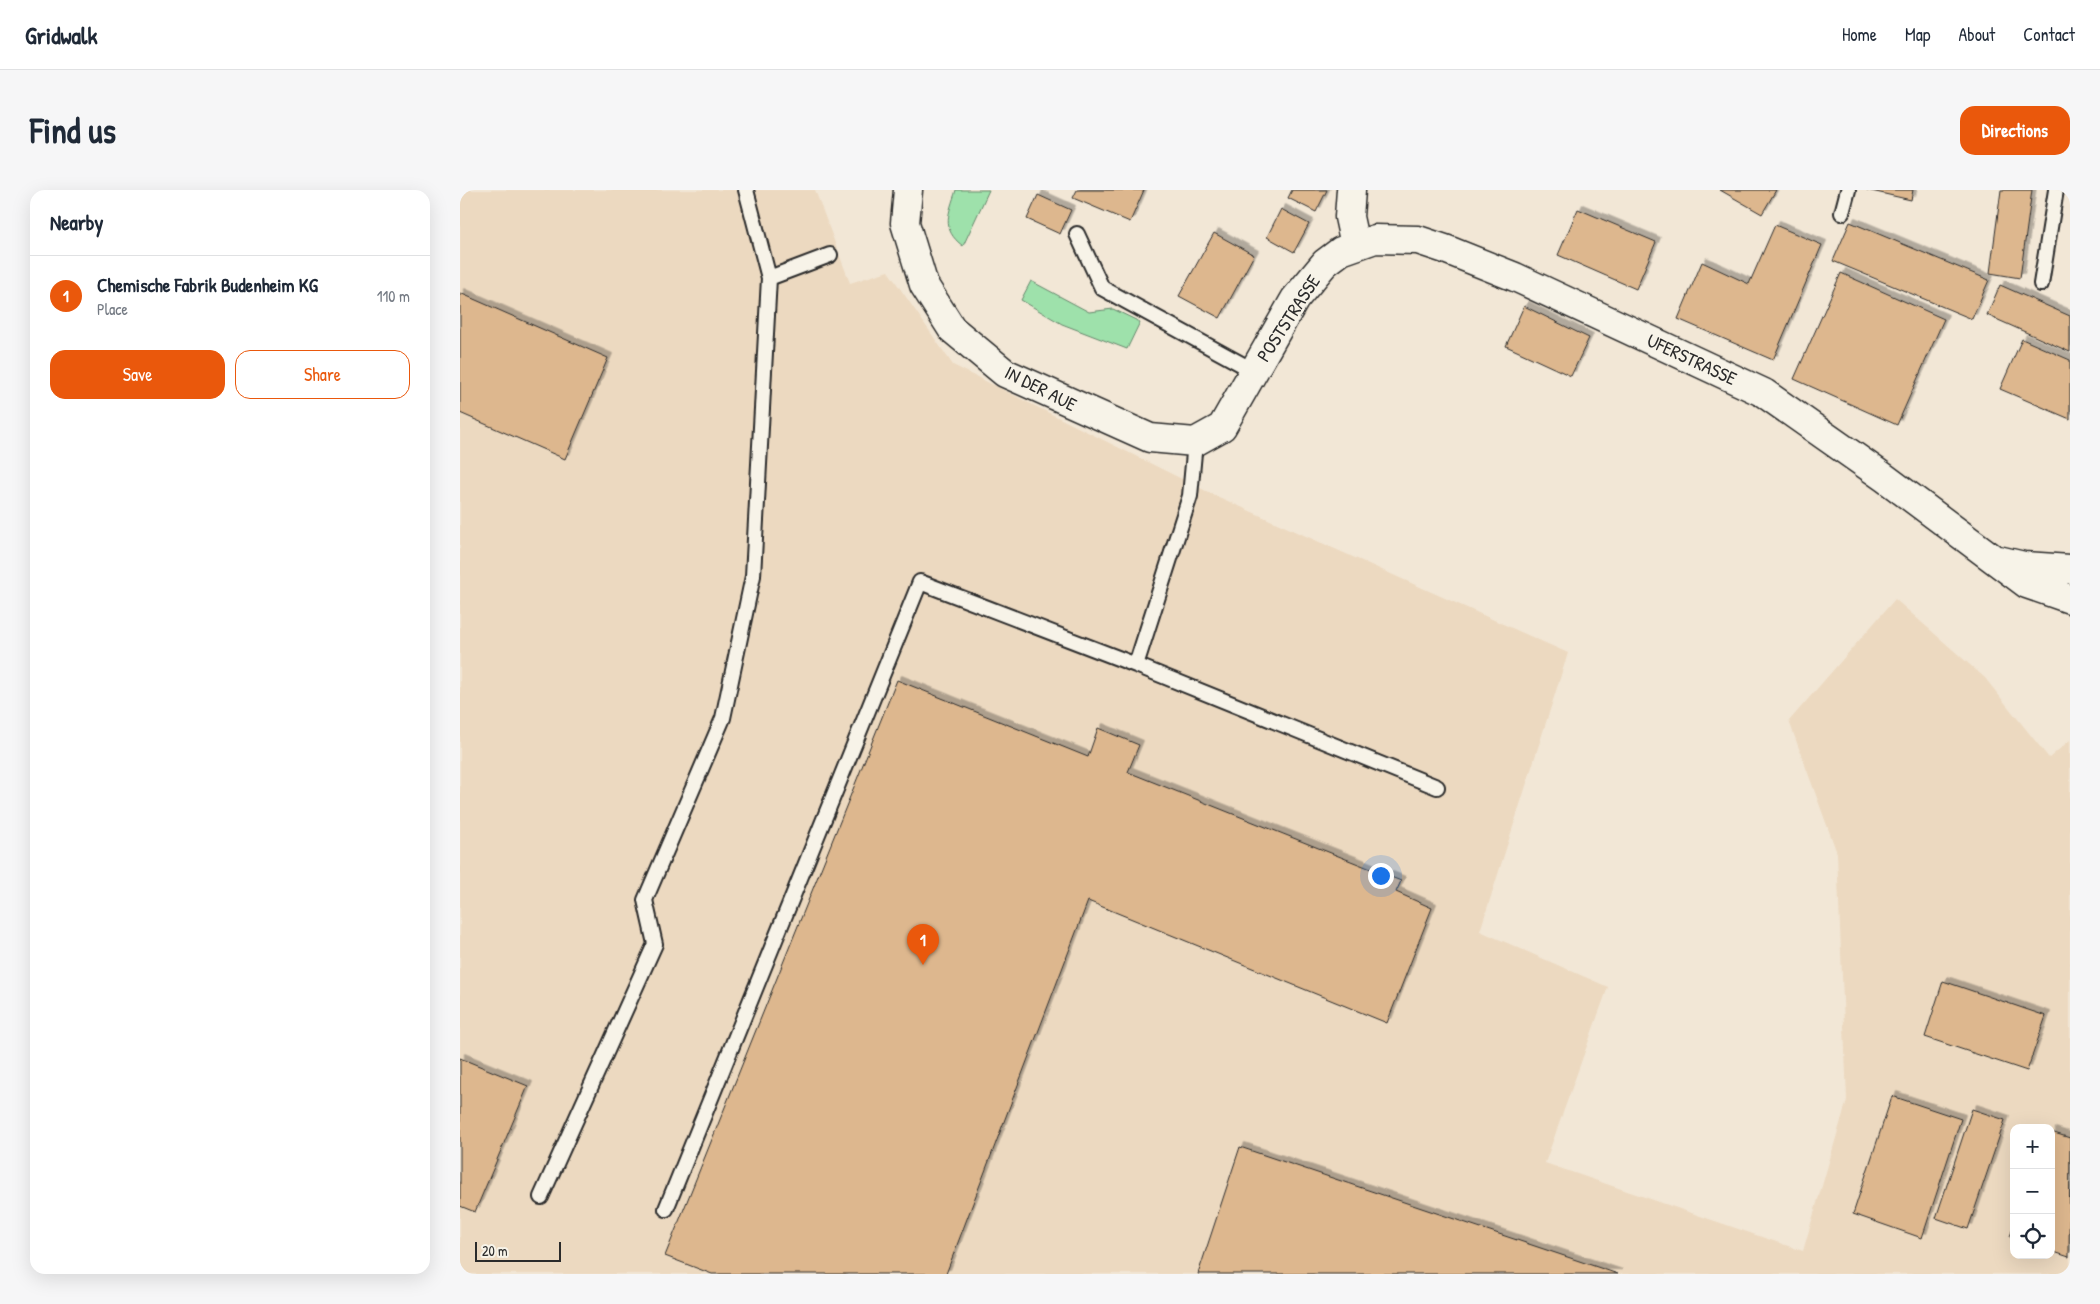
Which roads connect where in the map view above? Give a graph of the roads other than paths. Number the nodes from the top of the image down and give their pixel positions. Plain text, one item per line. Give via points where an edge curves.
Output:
1 (746, 190) edge
2 (908, 190) edge
3 (1351, 190) edge
4 (1848, 190) edge
5 (2056, 190) edge
6 (1842, 213) dead end
7 (1077, 234) dead end
8 (1355, 245) junction
9 (830, 255) dead end
10 (770, 278) junction
11 (2041, 284) dead end
12 (1254, 371) junction
13 (1196, 442) junction
14 (1994, 559) junction
15 (2070, 569) edge
16 (2070, 600) edge
17 (1136, 665) junction
18 (1437, 787) dead end
19 (541, 1197) dead end
20 (666, 1209) dead end

1 - 10 lane
2 - 13 street, IN DER AUE via 906,223 924,285 952,329 1006,372 1081,408 1150,438
3 - 8 street via 1349,217
4 - 6 lane
5 - 11 lane
7 - 12 lane via 1102,288
8 - 12 street, POSTSTRASSE via 1324,263 1311,278 1295,299
8 - 14 street, UFERSTRASSE via 1375,239 1397,238 1418,240 1445,249 1515,277 1764,393
9 - 10 lane
10 - 19 lane via 753,576 722,718 645,900 655,944
12 - 13 street, POSTSTRASSE via 1222,427
13 - 17 lane via 1190,496
14 - 15 street, UFERSTRASSE via 2024,566
14 - 16 street, UFERSTRASSE via 2027,584
17 - 18 lane
17 - 20 lane via 920,582

